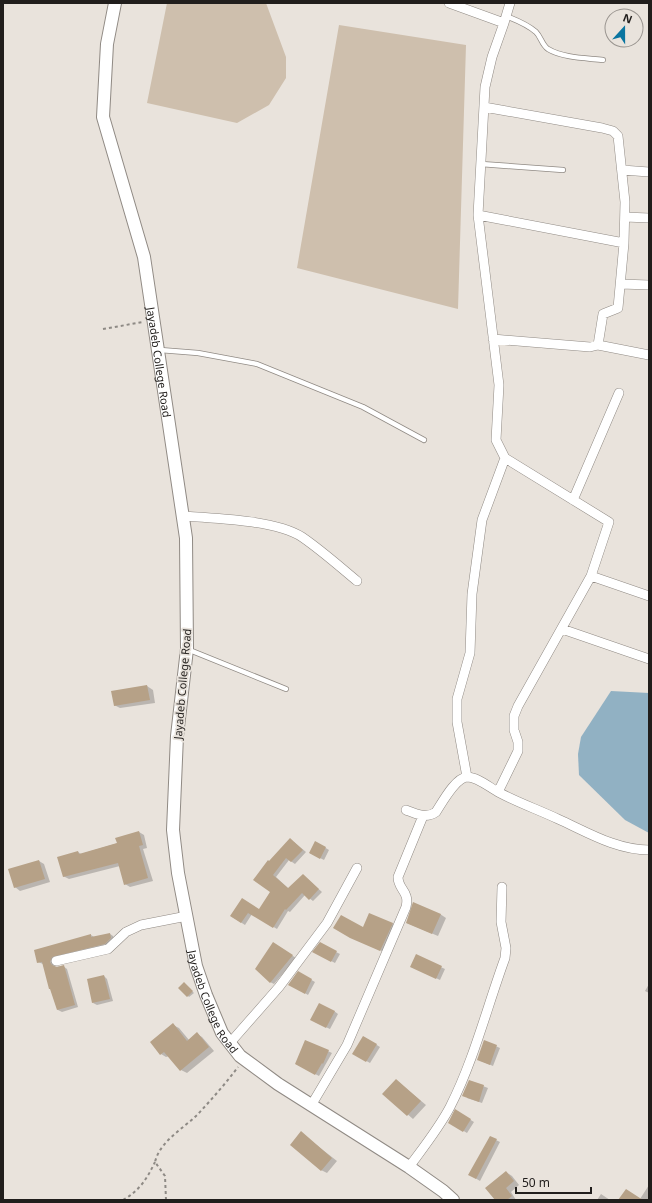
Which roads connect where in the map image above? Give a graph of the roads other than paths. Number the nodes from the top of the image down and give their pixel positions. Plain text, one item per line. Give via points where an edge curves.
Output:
1 (115, 3) edge
2 (449, 3) edge
3 (510, 3) edge
4 (505, 20) junction
5 (603, 60) dead end
6 (484, 107) junction
7 (481, 164) junction
8 (563, 170) dead end
9 (622, 170) junction
10 (649, 172) edge
11 (478, 215) junction
12 (625, 217) junction
13 (649, 218) edge
14 (624, 243) junction
15 (621, 284) junction
16 (649, 285) edge
17 (493, 339) junction
18 (598, 345) junction
19 (158, 350) junction
20 (649, 355) edge
21 (619, 393) dead end
22 (424, 440) dead end
23 (505, 458) junction
24 (573, 500) junction
25 (182, 516) junction
26 (591, 576) junction
27 (357, 581) dead end
28 (649, 596) edge
29 (562, 629) junction
30 (188, 649) junction
31 (649, 659) edge
32 (286, 689) dead end
33 (467, 777) junction
34 (498, 792) junction
35 (406, 810) dead end
36 (423, 816) junction
37 (649, 850) edge
38 (357, 868) dead end
39 (502, 887) dead end
40 (187, 916) junction
41 (56, 962) dead end
42 (230, 1044) junction
43 (312, 1104) junction
44 (409, 1167) junction
45 (453, 1200) edge

1 - 19 street, Jayadeb College Road via 108,44 103,117 144,257
2 - 4 street
3 - 4 street
4 - 5 lane via 526,24 537,32 550,50 560,54
4 - 6 street via 492,56 485,87
6 - 7 street
6 - 9 street via 612,131 618,136
7 - 8 lane
7 - 11 street
9 - 10 street
9 - 12 street
11 - 14 street
11 - 17 street
12 - 13 street
12 - 14 street
14 - 15 street
15 - 16 street
15 - 18 street via 618,308 603,314
17 - 18 street
17 - 23 street via 499,385 496,440
18 - 20 street
19 - 22 lane via 198,353 258,364 363,407
19 - 25 street, Jayadeb College Road
21 - 24 street
23 - 24 street
23 - 33 street via 482,520 472,594 470,653 457,699 457,722
24 - 26 street via 609,522
25 - 27 street via 254,522 301,536
25 - 30 street, Jayadeb College Road via 186,538
26 - 28 street
26 - 29 street
29 - 31 street
29 - 34 street via 514,716 518,751
30 - 32 lane
30 - 40 street, Jayadeb College Road via 177,736 173,830
33 - 34 street
33 - 36 street via 453,786 432,816
34 - 37 street via 613,844
35 - 36 street
36 - 43 street via 398,877 399,884 407,896 406,907 347,1045
38 - 42 street via 327,923 279,987
39 - 44 street via 501,918 505,958 453,1101
40 - 41 street via 141,925 126,932 108,949
40 - 42 street, Jayadeb College Road via 196,966 222,1033
42 - 43 street, Jayadeb College Road via 244,1059 278,1084
43 - 44 street, Jayadeb College Road
44 - 45 street, Jayadeb College Road

